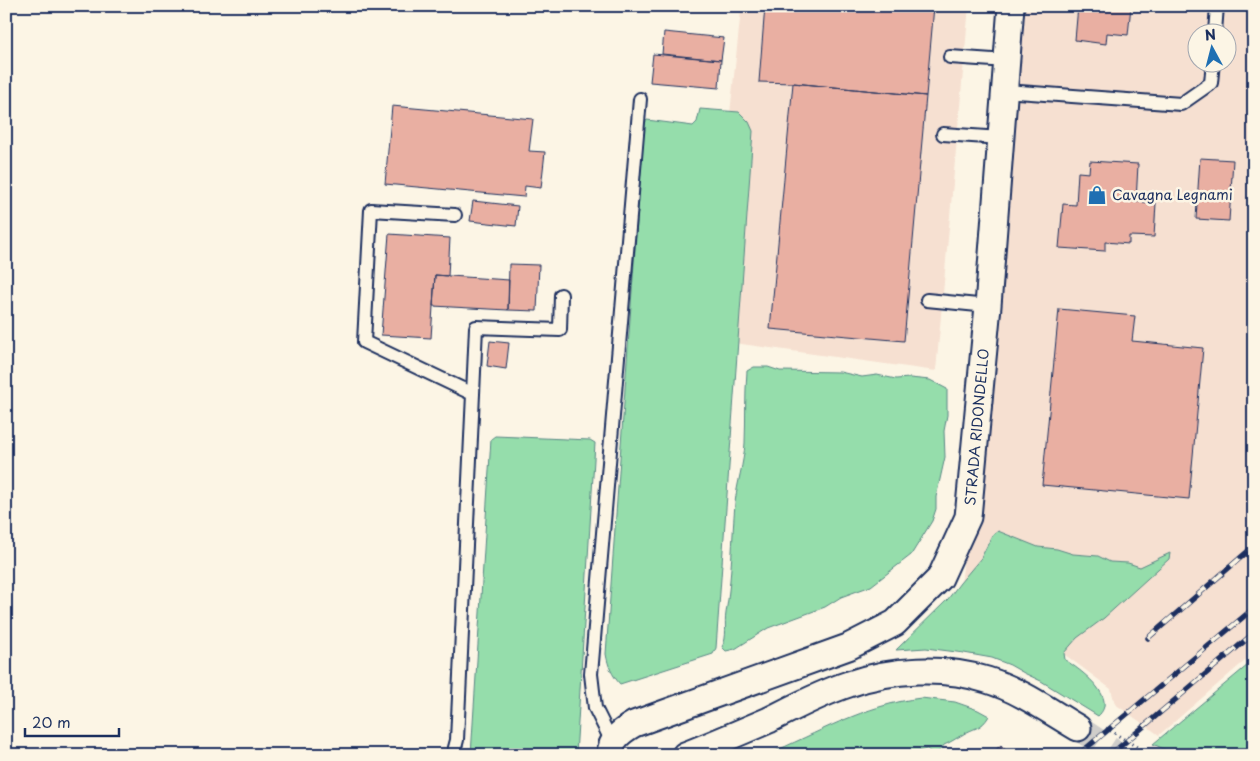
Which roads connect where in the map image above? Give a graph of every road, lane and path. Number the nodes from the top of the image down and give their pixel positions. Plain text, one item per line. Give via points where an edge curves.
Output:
1 (1011, 6) edge
2 (1217, 6) edge
3 (1216, 22) edge
4 (950, 57) dead end
5 (1007, 61) junction
6 (1212, 72) edge
7 (1005, 91) junction
8 (640, 99) dead end
9 (943, 134) dead end
10 (1001, 138) junction
11 (455, 215) dead end
12 (561, 295) dead end
13 (928, 300) dead end
14 (988, 306) junction
15 (474, 394) junction
16 (1078, 728) tunnel mouth
17 (611, 748) edge
18 (453, 755) edge
19 (685, 755) edge

1 - 5 street, STRADA RIDONDELLO
2 - 3 lane
4 - 5 lane
5 - 7 street, STRADA RIDONDELLO
6 - 7 lane via 1211,83 1181,104
7 - 10 street, STRADA RIDONDELLO
8 - 17 lane via 591,674 595,708
9 - 10 lane
10 - 14 street, STRADA RIDONDELLO
11 - 15 lane via 371,210 364,342
12 - 15 lane via 560,330 476,327
13 - 14 lane
14 - 17 street, STRADA RIDONDELLO via 968,517 940,578 895,623 848,647 634,724 622,731
15 - 18 lane via 457,740
16 - 19 street via 1022,694 988,680 951,672 912,671 850,683

